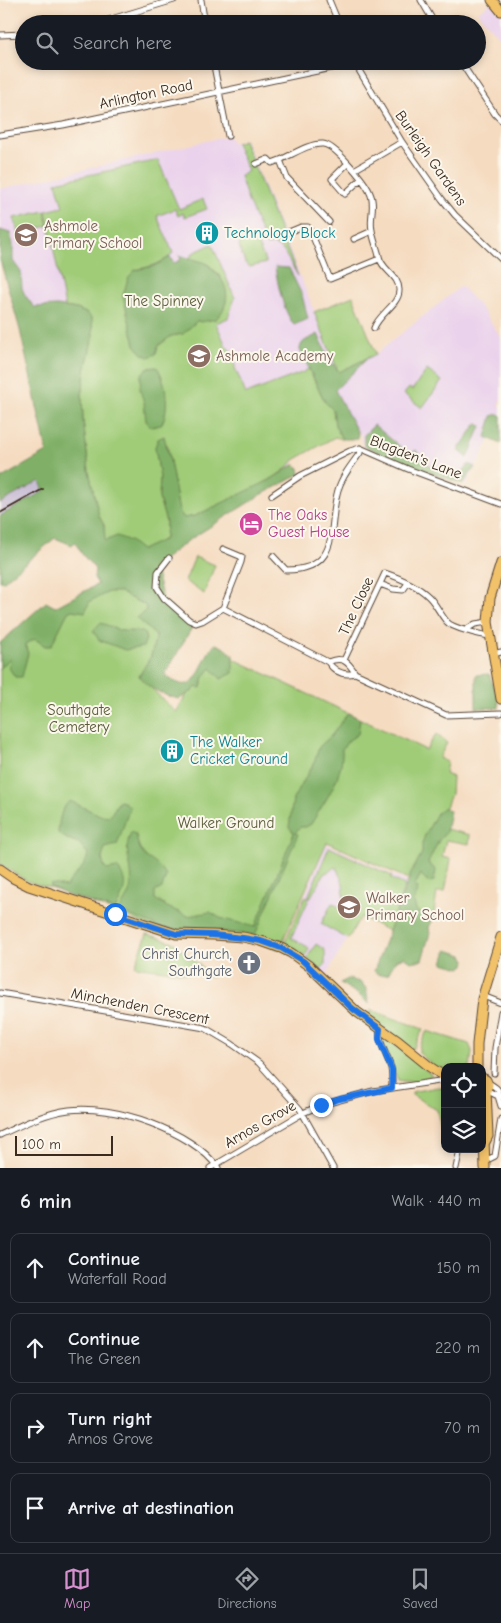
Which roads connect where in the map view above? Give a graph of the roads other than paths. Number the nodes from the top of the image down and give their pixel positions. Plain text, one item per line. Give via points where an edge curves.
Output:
1 (174, 0) edge
2 (200, 0) edge
3 (329, 0) edge
4 (421, 0) edge
5 (492, 0) edge
6 (501, 11) edge
7 (125, 15) edge
8 (203, 15) edge
9 (335, 15) edge
10 (430, 15) edge
11 (15, 35) edge
12 (0, 36) edge
13 (215, 70) edge
14 (318, 70) edge
15 (360, 70) edge
16 (466, 70) edge
17 (220, 91) junction
18 (501, 120) edge
19 (0, 135) edge
20 (228, 136) dead end
21 (402, 142) junction
22 (280, 160) junction
23 (256, 164) dead end
24 (347, 164) junction
25 (354, 170) junction
26 (361, 178) junction
27 (328, 222) dead end
28 (372, 231) junction
29 (284, 234) dead end
30 (354, 239) dead end
31 (379, 259) junction
32 (501, 259) edge
33 (374, 328) dead end
34 (360, 448) junction
35 (272, 495) dead end
36 (501, 504) edge
37 (223, 549) dead end
38 (273, 556) dead end
39 (169, 558) dead end
40 (501, 562) edge
41 (499, 573) edge
42 (408, 583) junction
43 (380, 584) junction
44 (223, 608) junction
45 (488, 622) junction
46 (467, 630) junction
47 (490, 636) junction
48 (497, 653) edge
49 (344, 660) junction
50 (328, 662) junction
51 (355, 674) junction
52 (501, 699) edge
53 (501, 713) edge
54 (0, 868) edge
55 (500, 942) edge
56 (0, 993) edge
57 (482, 996) junction
58 (501, 1003) edge
59 (501, 1012) edge
60 (380, 1029) junction
61 (477, 1063) edge
62 (494, 1073) dead end
63 (441, 1074) edge
64 (441, 1080) edge
65 (486, 1087) edge
66 (392, 1088) junction
67 (500, 1103) edge
68 (486, 1111) edge
69 (303, 1113) junction
70 (501, 1119) edge
71 (0, 1135) edge
72 (486, 1139) edge
73 (459, 1153) edge
74 (485, 1165) edge
75 (217, 1166) edge
76 (210, 1168) edge
77 (333, 1168) edge
78 (456, 1168) edge

1 - 7 street
2 - 8 street
3 - 9 street
4 - 10 street
5 - 6 main road
11 - 12 street
13 - 17 street
14 - 17 street, Arlington Road
15 - 21 street, Burleigh Gardens
16 - 18 street
17 - 19 street, Arlington Road
17 - 20 street
21 - 25 street
21 - 32 street, Burleigh Gardens via 455,215
22 - 23 street via 272,163 268,159
22 - 24 street via 311,146 324,144
22 - 27 street via 288,178
24 - 25 street
24 - 26 street via 332,179 346,194
25 - 26 street
26 - 28 street via 372,201
28 - 30 street
28 - 31 street
29 - 31 street via 308,227 330,279
31 - 33 street via 399,284 400,293
34 - 35 street, Blagden's Lane via 300,476
34 - 36 street, Blagden's Lane
34 - 38 street via 360,454 338,488 332,539 326,554 313,566 296,570 286,570
37 - 44 street via 242,556
39 - 44 street via 158,572 157,588 164,598 196,623
40 - 41 main road
41 - 45 main road via 490,598
42 - 43 street via 403,590
42 - 43 street, The Close via 385,573
42 - 46 street, The Close via 429,597 448,624
43 - 49 street, The Close
44 - 50 street
45 - 46 street via 475,624
45 - 47 main road
46 - 47 street, The Close
47 - 48 main road
48 - 52 main road
49 - 50 street via 337,658
49 - 51 street
50 - 51 street via 341,673
51 - 53 street via 446,715
54 - 60 main road via 29,886 174,934 221,935 261,941 281,948 301,960 352,1008
55 - 57 main road
56 - 69 street, Minchenden Crescent via 205,1028 259,1063
57 - 58 street
57 - 61 main road
59 - 62 street via 494,1048
60 - 63 main road
60 - 66 street via 379,1039 392,1070
64 - 66 street, Arnos Grove
65 - 67 street via 497,1095
66 - 69 street, Arnos Grove via 340,1099
68 - 72 main road
69 - 75 street, Arnos Grove
69 - 77 street, Minchenden Crescent
70 - 74 street via 495,1156
71 - 75 street via 68,1110 99,1111 146,1120 169,1130
73 - 78 street
75 - 76 street, Arnos Grove

